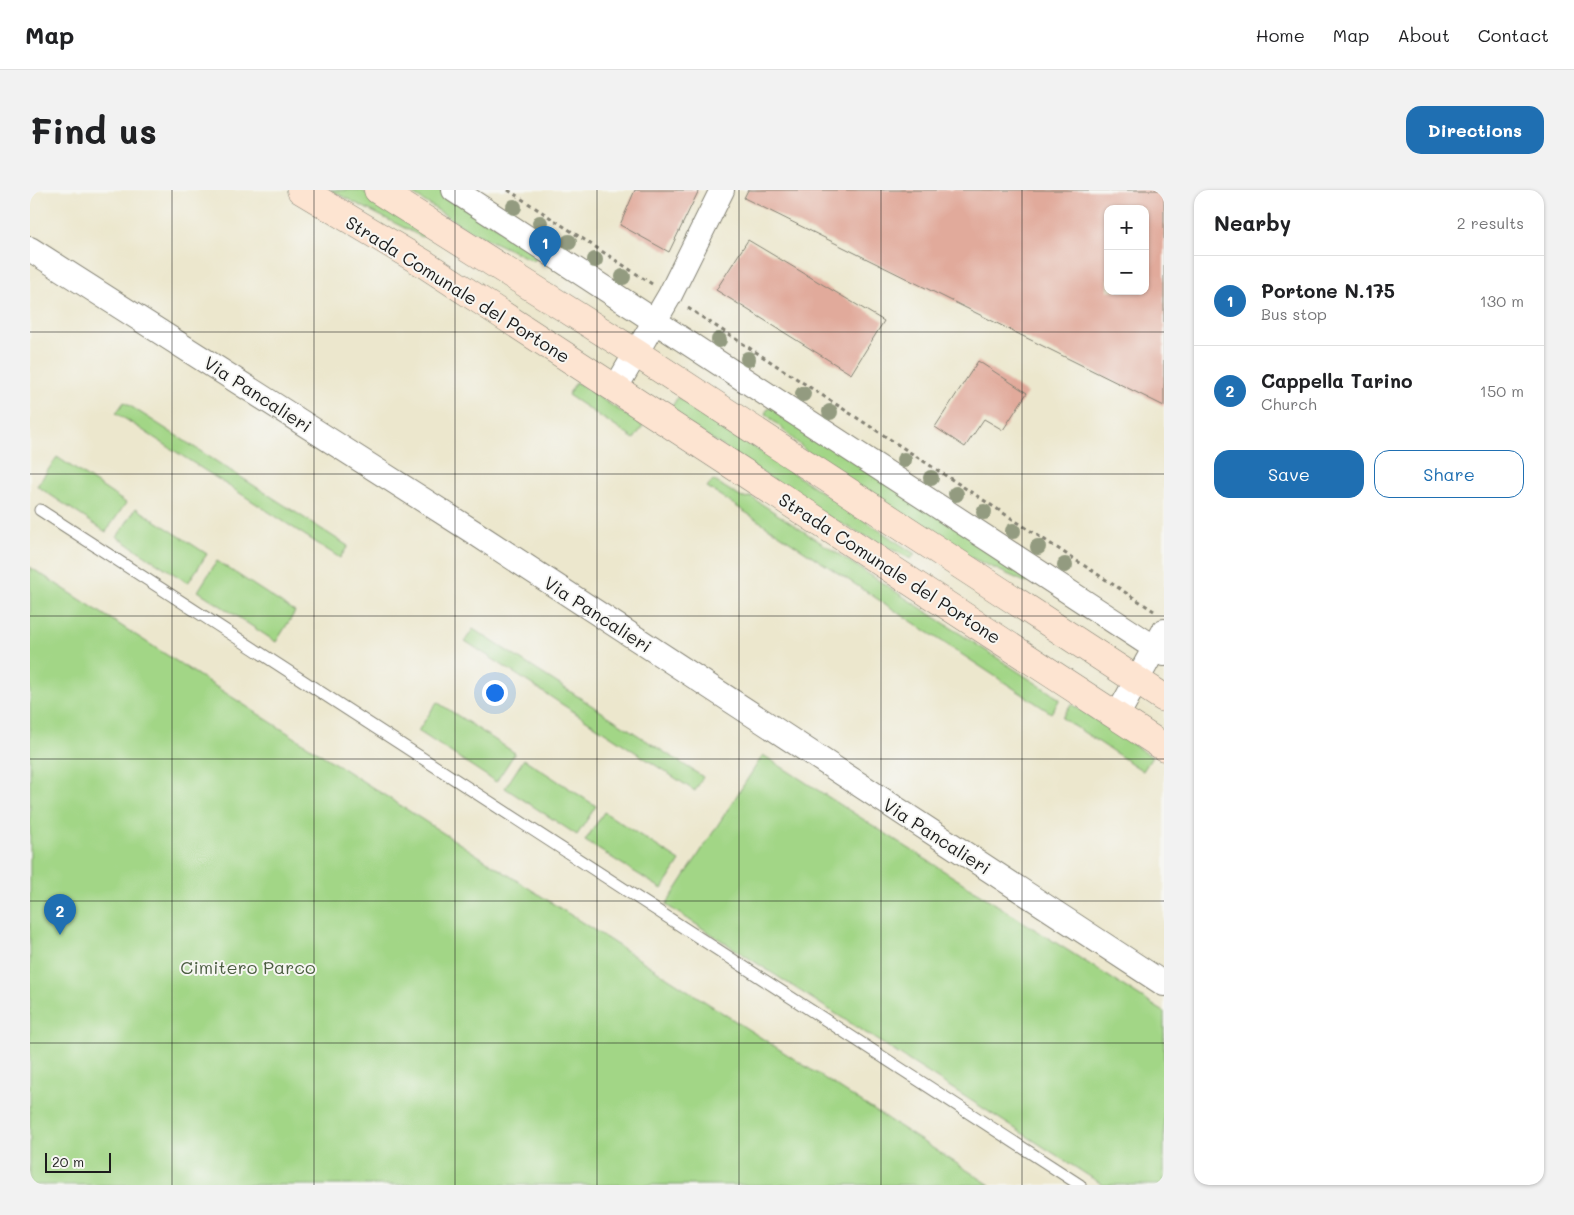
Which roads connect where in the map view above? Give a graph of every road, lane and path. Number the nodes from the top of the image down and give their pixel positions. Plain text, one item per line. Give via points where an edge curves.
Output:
1 (301, 190) edge
2 (378, 190) edge
3 (454, 190) edge
4 (508, 190) edge
5 (722, 190) edge
6 (30, 249) edge
7 (670, 295) junction
8 (655, 321) junction
9 (636, 353) junction
10 (615, 389) junction
11 (40, 510) dead end
12 (1160, 636) edge
13 (1137, 680) junction
14 (1164, 698) edge
15 (1117, 716) junction
16 (1164, 747) edge
17 (1164, 984) edge
18 (1080, 1185) edge

1 - 10 street, Strada Comunale del Portone via 423,263
2 - 9 street
3 - 8 street
4 - 7 path
5 - 7 street
6 - 17 street, Via Pancalieri via 466,527
7 - 8 street
7 - 12 path
8 - 9 street
8 - 12 street
9 - 10 street
9 - 13 street
10 - 15 street, Strada Comunale del Portone
11 - 18 lane
12 - 13 street
13 - 14 street
13 - 15 street
15 - 16 street, Strada Comunale del Portone

